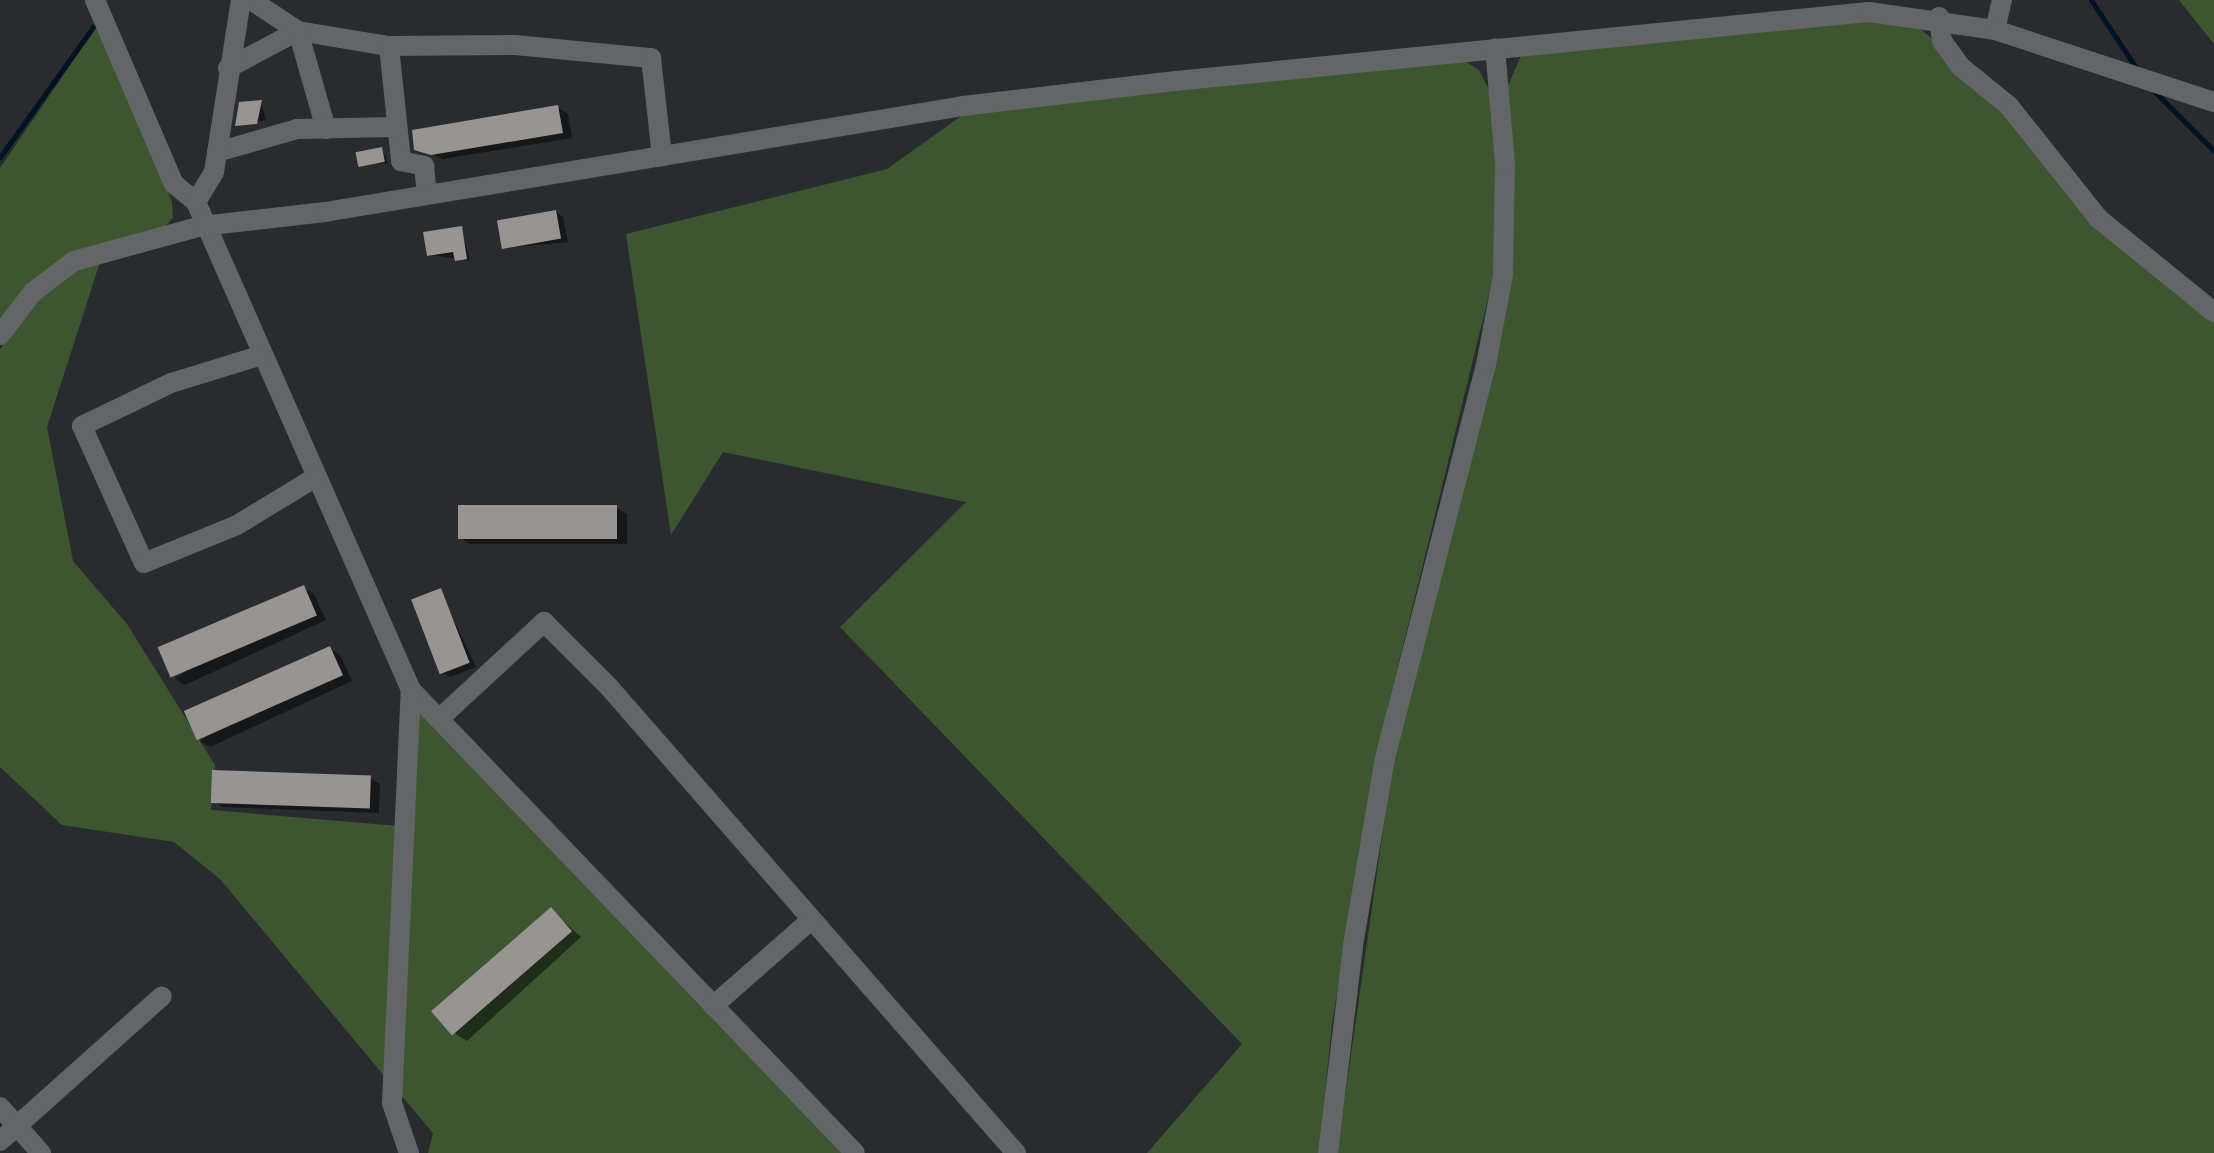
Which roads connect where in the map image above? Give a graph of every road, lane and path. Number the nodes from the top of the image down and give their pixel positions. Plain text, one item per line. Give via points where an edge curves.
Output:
1 (95, 0) edge
2 (241, 0) edge
3 (251, 0) edge
4 (2002, 0) edge
5 (1939, 18) junction
6 (1994, 30) junction
7 (298, 31) junction
8 (389, 46) junction
9 (1495, 48) junction
10 (228, 68) junction
11 (2214, 102) edge
12 (394, 127) junction
13 (326, 130) junction
14 (216, 152) junction
15 (662, 156) junction
16 (428, 194) junction
17 (196, 202) junction
18 (202, 226) junction
19 (2214, 312) edge
20 (0, 335) edge
21 (262, 355) junction
22 (316, 476) junction
23 (411, 690) junction
24 (440, 718) junction
25 (811, 920) junction
26 (162, 996) dead end
27 (713, 1006) junction
28 (0, 1107) edge
29 (18, 1126) junction
30 (0, 1141) edge
31 (42, 1153) edge
32 (410, 1153) edge
33 (855, 1153) edge
34 (1016, 1153) edge
35 (1328, 1153) edge

1 - 17 lane via 174,184
2 - 10 lane
3 - 7 lane
4 - 6 lane
5 - 6 lane
5 - 9 lane via 1831,14
5 - 19 lane via 1942,41 1961,67 2009,106 2099,219
6 - 11 lane
7 - 8 lane
7 - 10 lane
7 - 13 lane
8 - 12 lane
8 - 15 lane via 515,46 651,58
9 - 15 lane via 963,106
9 - 35 lane via 1506,164 1503,275 1385,758
10 - 14 lane
12 - 13 lane
12 - 16 lane via 401,161 424,166
13 - 14 lane via 283,132
14 - 17 lane via 209,184
15 - 16 lane
16 - 18 lane
17 - 18 lane
18 - 20 lane via 74,261 33,292
18 - 21 lane
21 - 22 lane
21 - 22 lane via 172,382 82,426 144,563 236,525
22 - 23 lane
23 - 24 lane
23 - 32 lane via 392,1103
24 - 25 lane via 544,622 609,687
24 - 27 lane
25 - 27 lane
25 - 34 lane
26 - 29 lane
27 - 33 lane
28 - 29 lane
29 - 30 lane
29 - 31 lane

